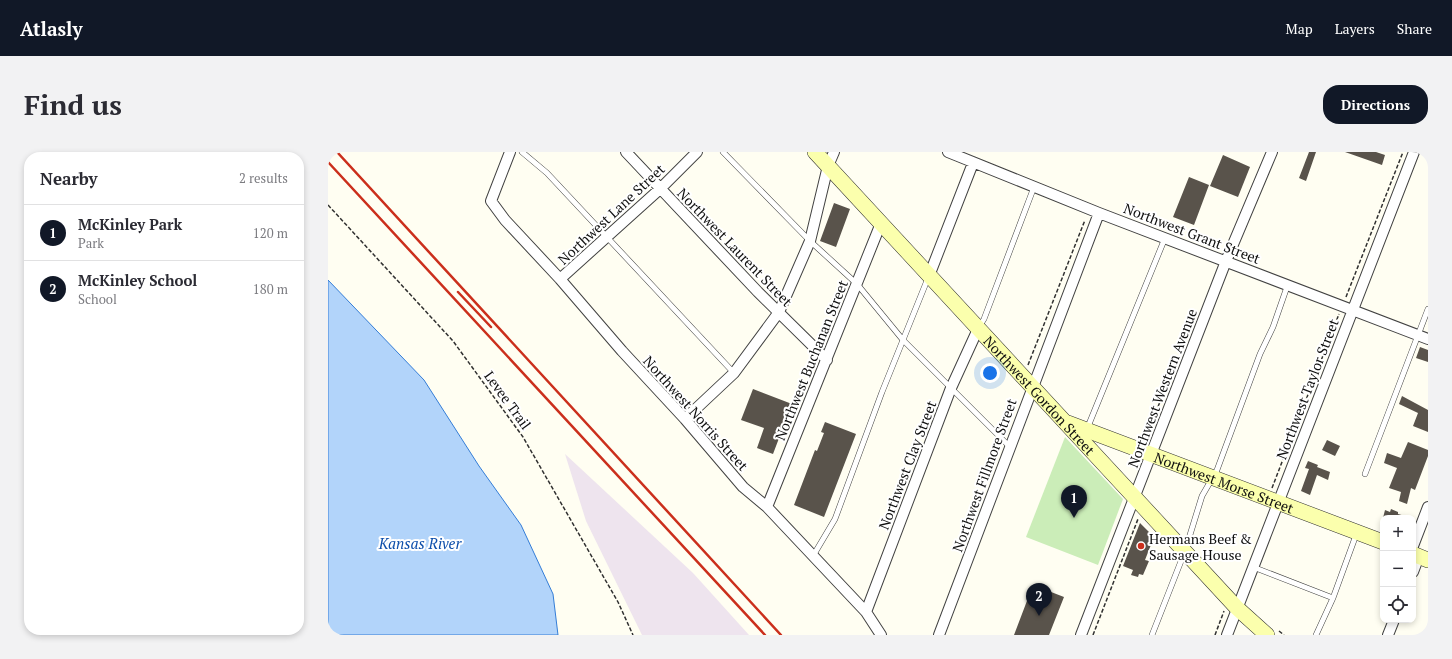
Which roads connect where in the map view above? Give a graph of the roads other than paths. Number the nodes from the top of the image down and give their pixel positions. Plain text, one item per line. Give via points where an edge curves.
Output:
1 (510, 152) edge
2 (522, 152) edge
3 (626, 152) edge
4 (697, 152) edge
5 (723, 152) edge
6 (815, 152) edge
7 (834, 152) edge
8 (948, 152) edge
9 (1272, 152) edge
10 (1414, 152) edge
11 (958, 154) edge
12 (973, 163) junction
13 (828, 166) junction
14 (1034, 187) junction
15 (661, 188) junction
16 (1094, 211) junction
17 (881, 223) junction
18 (606, 237) junction
19 (1165, 238) junction
20 (810, 241) junction
21 (1226, 261) junction
22 (929, 276) junction
23 (560, 279) junction
24 (857, 284) junction
25 (1288, 284) junction
26 (1353, 309) junction
27 (1428, 309) edge
28 (779, 312) junction
29 (978, 328) junction
30 (1418, 335) junction
31 (1428, 338) edge
32 (903, 340) junction
33 (827, 360) junction
34 (734, 373) junction
35 (1028, 382) junction
36 (951, 388) junction
37 (685, 420) junction
38 (1066, 422) junction
39 (1087, 430) junction
40 (1010, 447) junction
41 (1152, 454) junction
42 (1365, 474) dead end
43 (1213, 478) junction
44 (1134, 497) junction
45 (1274, 501) junction
46 (767, 508) junction
47 (1428, 508) edge
48 (1357, 532) junction
49 (1380, 541) edge
50 (1185, 551) junction
51 (1418, 554) edge
52 (813, 557) junction
53 (1253, 567) junction
54 (1333, 598) junction
55 (1237, 608) junction
56 (866, 612) junction
57 (1393, 623) edge
58 (881, 635) edge
59 (939, 635) edge
60 (1081, 635) edge
61 (1152, 635) edge
62 (1227, 635) edge
63 (1267, 635) edge
64 (1316, 635) edge
65 (1388, 635) edge

1 - 23 street, Northwest Norris Street via 491,201 504,220
2 - 18 lane via 547,173
3 - 15 street, Northwest Laurent Street
4 - 15 street, Northwest Lane Street
5 - 20 lane
6 - 13 main road, Northwest Gordon Street
7 - 13 street
8 - 11 street, Northwest Grant Street
9 - 21 street, Northwest Western Avenue
10 - 26 street, Northwest Taylor Street
11 - 12 street, Northwest Grant Street
12 - 14 street, Northwest Grant Street
12 - 22 street
13 - 17 main road, Northwest Gordon Street
13 - 20 street
14 - 16 street, Northwest Grant Street
14 - 29 lane via 984,319
15 - 18 street, Northwest Lane Street
15 - 28 street, Northwest Laurent Street
16 - 19 street, Northwest Grant Street
16 - 35 street, Northwest Fillmore Street
17 - 22 main road, Northwest Gordon Street
17 - 24 street, Northwest Buchanan Street
18 - 23 street, Northwest Lane Street
18 - 34 lane
19 - 21 street, Northwest Grant Street
19 - 39 lane
20 - 24 lane
20 - 28 street
21 - 25 street, Northwest Grant Street
21 - 41 street, Northwest Western Avenue
22 - 29 main road, Northwest Gordon Street
22 - 32 lane
23 - 37 street, Northwest Norris Street
24 - 32 lane
24 - 33 street, Northwest Buchanan Street
25 - 26 street, Northwest Grant Street
25 - 43 lane
26 - 30 street, Northwest Grant Street
26 - 45 street, Northwest Taylor Street
27 - 30 lane
28 - 33 street, Northwest Laurent Street
28 - 34 street
29 - 35 main road, Northwest Gordon Street
29 - 36 street, Northwest Clay Street
30 - 31 street, Northwest Grant Street
30 - 42 lane
32 - 36 lane
32 - 52 lane via 836,519
33 - 46 street, Northwest Buchanan Street
34 - 37 street
35 - 38 main road, Northwest Gordon Street
35 - 40 street, Northwest Fillmore Street
36 - 40 lane
36 - 56 street, Northwest Clay Street
37 - 46 street, Northwest Norris Street via 743,487
38 - 39 main road, Northwest Morse Street
38 - 44 main road, Northwest Gordon Street
39 - 41 main road, Northwest Morse Street
40 - 59 street, Northwest Fillmore Street
41 - 43 main road, Northwest Morse Street
41 - 44 street, Northwest Western Avenue
43 - 45 main road, Northwest Morse Street
43 - 50 lane via 1202,496
44 - 50 main road, Northwest Gordon Street
44 - 60 street, Northwest Western Avenue
45 - 48 main road, Northwest Morse Street
45 - 53 street, Northwest Taylor Street
46 - 52 street, Northwest Norris Street
47 - 51 street
48 - 49 main road, Northwest Morse Street
48 - 54 lane
50 - 55 main road, Northwest Gordon Street
50 - 61 lane
52 - 56 street, Northwest Norris Street
53 - 54 lane
53 - 55 street, Northwest Taylor Street
54 - 64 lane
55 - 62 street, Northwest Taylor Street
55 - 63 main road, Northwest Gordon Street
56 - 58 street, Northwest Norris Street
57 - 65 street

